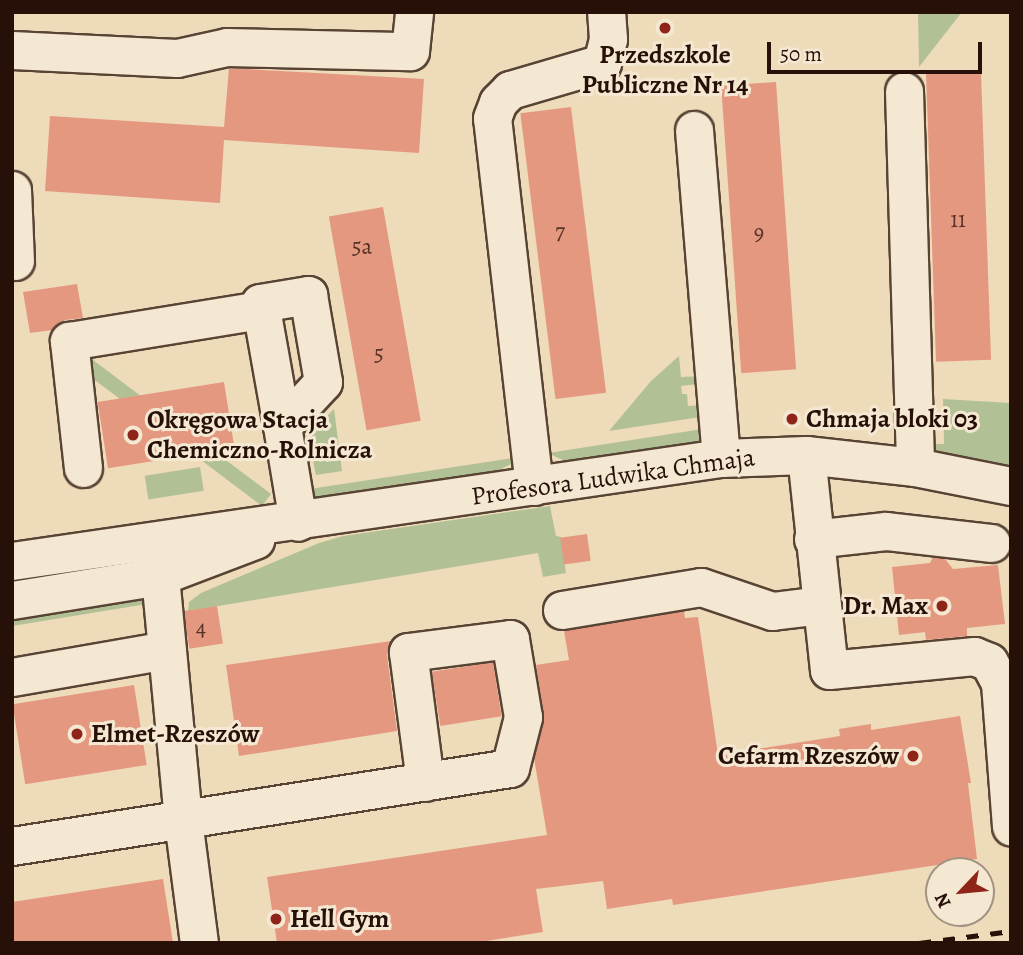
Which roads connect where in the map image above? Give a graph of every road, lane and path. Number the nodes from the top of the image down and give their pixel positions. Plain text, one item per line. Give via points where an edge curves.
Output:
1 (414, 12) edge
2 (606, 12) edge
3 (12, 50) edge
4 (904, 91) dead end
5 (694, 130) dead end
6 (12, 190) edge
7 (15, 261) dead end
8 (261, 310) junction
9 (282, 426) junction
10 (806, 455) junction
11 (721, 458) junction
12 (915, 467) junction
13 (83, 468) dead end
14 (534, 486) junction
15 (1011, 486) edge
16 (298, 522) junction
17 (813, 539) junction
18 (991, 542) dead end
19 (12, 561) edge
20 (160, 576) junction
21 (12, 600) edge
22 (821, 604) junction
23 (562, 610) dead end
24 (167, 650) junction
25 (1000, 653) edge
26 (12, 677) edge
27 (425, 782) dead end
28 (183, 820) junction
29 (1011, 827) edge
30 (12, 846) edge
31 (199, 943) edge

1 - 3 street via 410,51 227,47 177,58
2 - 14 street via 608,40 602,63 510,90 498,102 492,118
4 - 12 street
5 - 11 street
6 - 7 street
8 - 9 street
8 - 9 street via 260,303 308,295 323,382
8 - 13 street via 69,341
9 - 16 street
10 - 11 street, Profesora Ludwika Chmaja
10 - 12 street, Profesora Ludwika Chmaja
10 - 17 street
11 - 14 street, Profesora Ludwika Chmaja
12 - 15 street, Profesora Ludwika Chmaja
14 - 16 street, Profesora Ludwika Chmaja
16 - 19 street, Profesora Ludwika Chmaja
16 - 20 street, Profesora Ludwika Chmaja
17 - 18 street via 886,531
17 - 22 street
20 - 21 street, Profesora Ludwika Chmaja
20 - 24 street
22 - 23 street via 772,611 701,587
22 - 25 street via 829,670
24 - 26 street
24 - 28 street
25 - 29 street
27 - 28 street
28 - 30 street
28 - 31 street

